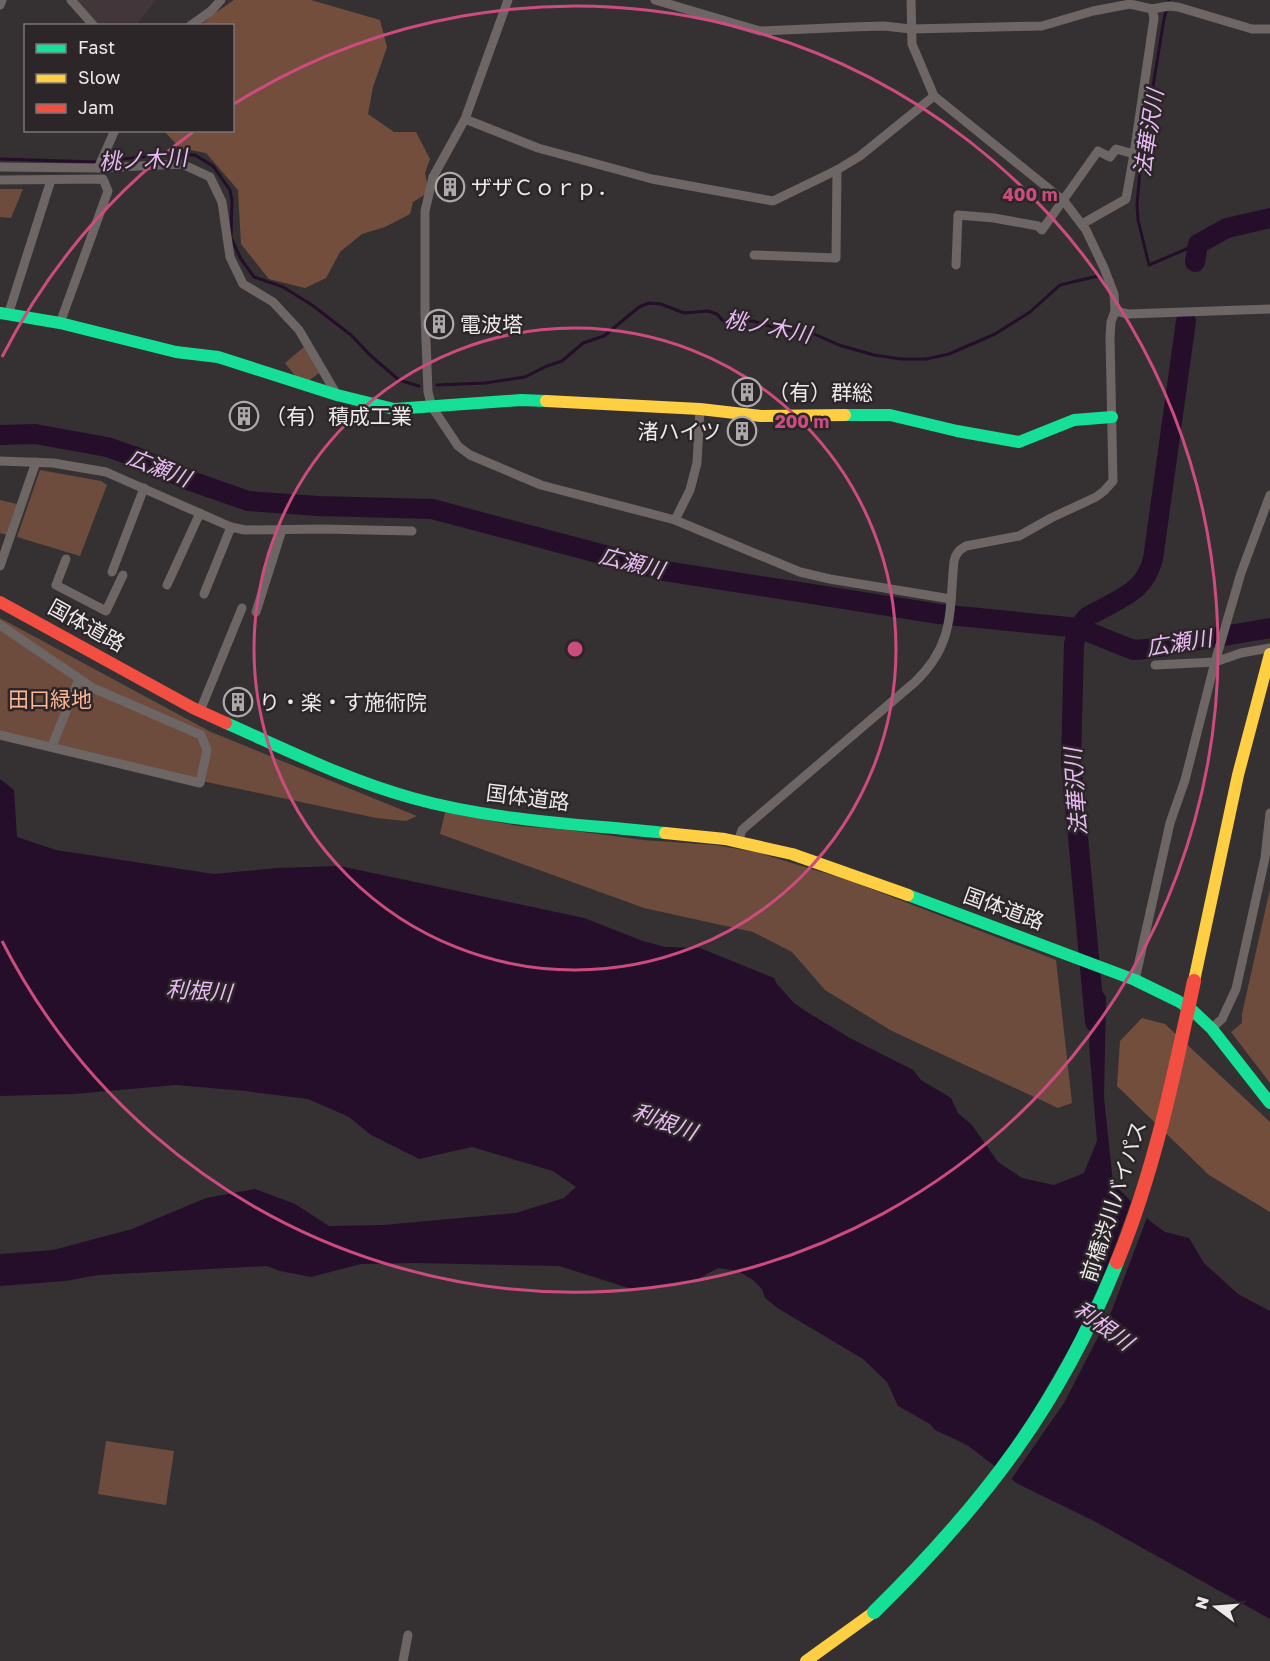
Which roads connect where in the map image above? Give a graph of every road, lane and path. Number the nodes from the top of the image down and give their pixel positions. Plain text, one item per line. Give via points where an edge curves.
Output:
1 (2, 0) edge
2 (71, 0) edge
3 (221, 0) edge
4 (508, 0) edge
5 (655, 0) edge
6 (911, 0) edge
7 (1179, 4) edge
8 (0, 5) edge
9 (1152, 9) junction
10 (92, 24) edge
11 (193, 24) edge
12 (911, 29) junction
13 (1270, 29) edge
14 (934, 96) junction
15 (465, 119) junction
16 (114, 132) edge
17 (1134, 154) junction
18 (0, 166) edge
19 (98, 168) junction
20 (837, 170) junction
21 (0, 180) edge
22 (51, 180) junction
23 (1064, 201) junction
24 (1082, 224) junction
25 (754, 255) dead end
26 (956, 265) dead end
27 (1270, 309) edge
28 (1115, 311) junction
29 (4, 314) edge
30 (60, 323) junction
31 (337, 395) junction
32 (432, 407) junction
33 (700, 409) junction
34 (1113, 417) junction
35 (0, 461) edge
36 (36, 462) junction
37 (144, 488) junction
38 (1270, 495) edge
39 (200, 513) junction
40 (675, 519) junction
41 (231, 527) junction
42 (282, 530) junction
43 (412, 531) dead end
44 (66, 559) dead end
45 (0, 566) edge
46 (112, 572) dead end
47 (123, 575) dead end
48 (167, 585) dead end
49 (204, 594) dead end
50 (951, 601) junction
51 (0, 602) edge
52 (242, 608) dead end
53 (256, 612) dead end
54 (0, 625) edge
55 (1270, 653) edge
56 (1215, 659) junction
57 (1155, 665) dead end
58 (79, 679) junction
59 (200, 711) junction
60 (0, 735) edge
61 (52, 746) junction
62 (1270, 813) edge
63 (738, 842) junction
64 (1135, 980) junction
65 (1211, 1029) junction
66 (1270, 1103) edge
67 (874, 1612) junction
68 (408, 1635) dead end
69 (403, 1661) edge
70 (806, 1661) edge
71 (819, 1661) edge

1 - 8 street
2 - 10 street
3 - 11 street
4 - 15 street
5 - 12 street via 760,31 884,26
6 - 12 street
7 - 9 street
7 - 13 street via 1252,29
9 - 12 street via 1130,4 1042,26
9 - 17 street via 1154,18
12 - 14 street via 912,44
14 - 20 street
14 - 23 street
15 - 20 street via 538,148 641,176 773,201
15 - 32 street via 433,177 425,211 424,314
16 - 19 street
17 - 23 street via 1116,149 1110,157 1098,151
17 - 24 street via 1126,199
18 - 19 street
19 - 31 street via 182,164 210,177 222,202 230,256 243,284 273,302 299,330
20 - 25 street via 836,258
21 - 22 street
22 - 29 street
22 - 30 street via 104,179 108,191
23 - 24 street
23 - 26 street via 1042,230 994,218 958,215
24 - 28 street via 1110,282
27 - 28 street via 1128,314
28 - 34 street via 1110,337
29 - 30 main road
30 - 31 main road via 176,352 218,357
31 - 32 main road via 394,409
32 - 33 main road via 521,400
32 - 40 street via 458,446 470,455 541,485
33 - 34 main road via 761,416 890,415 1019,442 1074,420
33 - 40 street via 697,463 690,490
34 - 50 street via 1113,481 1109,486 1096,497 1019,536 959,550 954,561
35 - 36 street
36 - 37 street via 106,472
36 - 45 street
37 - 39 street
37 - 46 street
38 - 56 street
39 - 41 street
39 - 48 street
40 - 50 street via 800,572
41 - 42 street
41 - 49 street
42 - 43 street
42 - 53 street
44 - 47 street via 56,585 106,611
50 - 63 street via 940,651 928,670 742,830
51 - 59 main road, 国体道路
52 - 59 street
54 - 58 street
55 - 56 street via 1241,653
55 - 67 main road, 前橋渋川バイパス, bridge via 1238,775 1176,1066 1141,1195 1116,1267 1084,1340 1053,1396 1005,1466 951,1533
56 - 57 street
56 - 64 street via 1185,780 1170,823
58 - 61 street
58 - 61 street via 201,735 207,750 200,783
59 - 63 main road, 国体道路 via 340,774 412,798 483,814
60 - 61 street
62 - 65 street via 1265,858 1236,989 1222,1019
63 - 64 main road, 国体道路 via 837,869
64 - 65 main road via 1179,1002
65 - 66 main road
67 - 70 main road, 前橋渋川バイパス
67 - 71 main road
68 - 69 street

